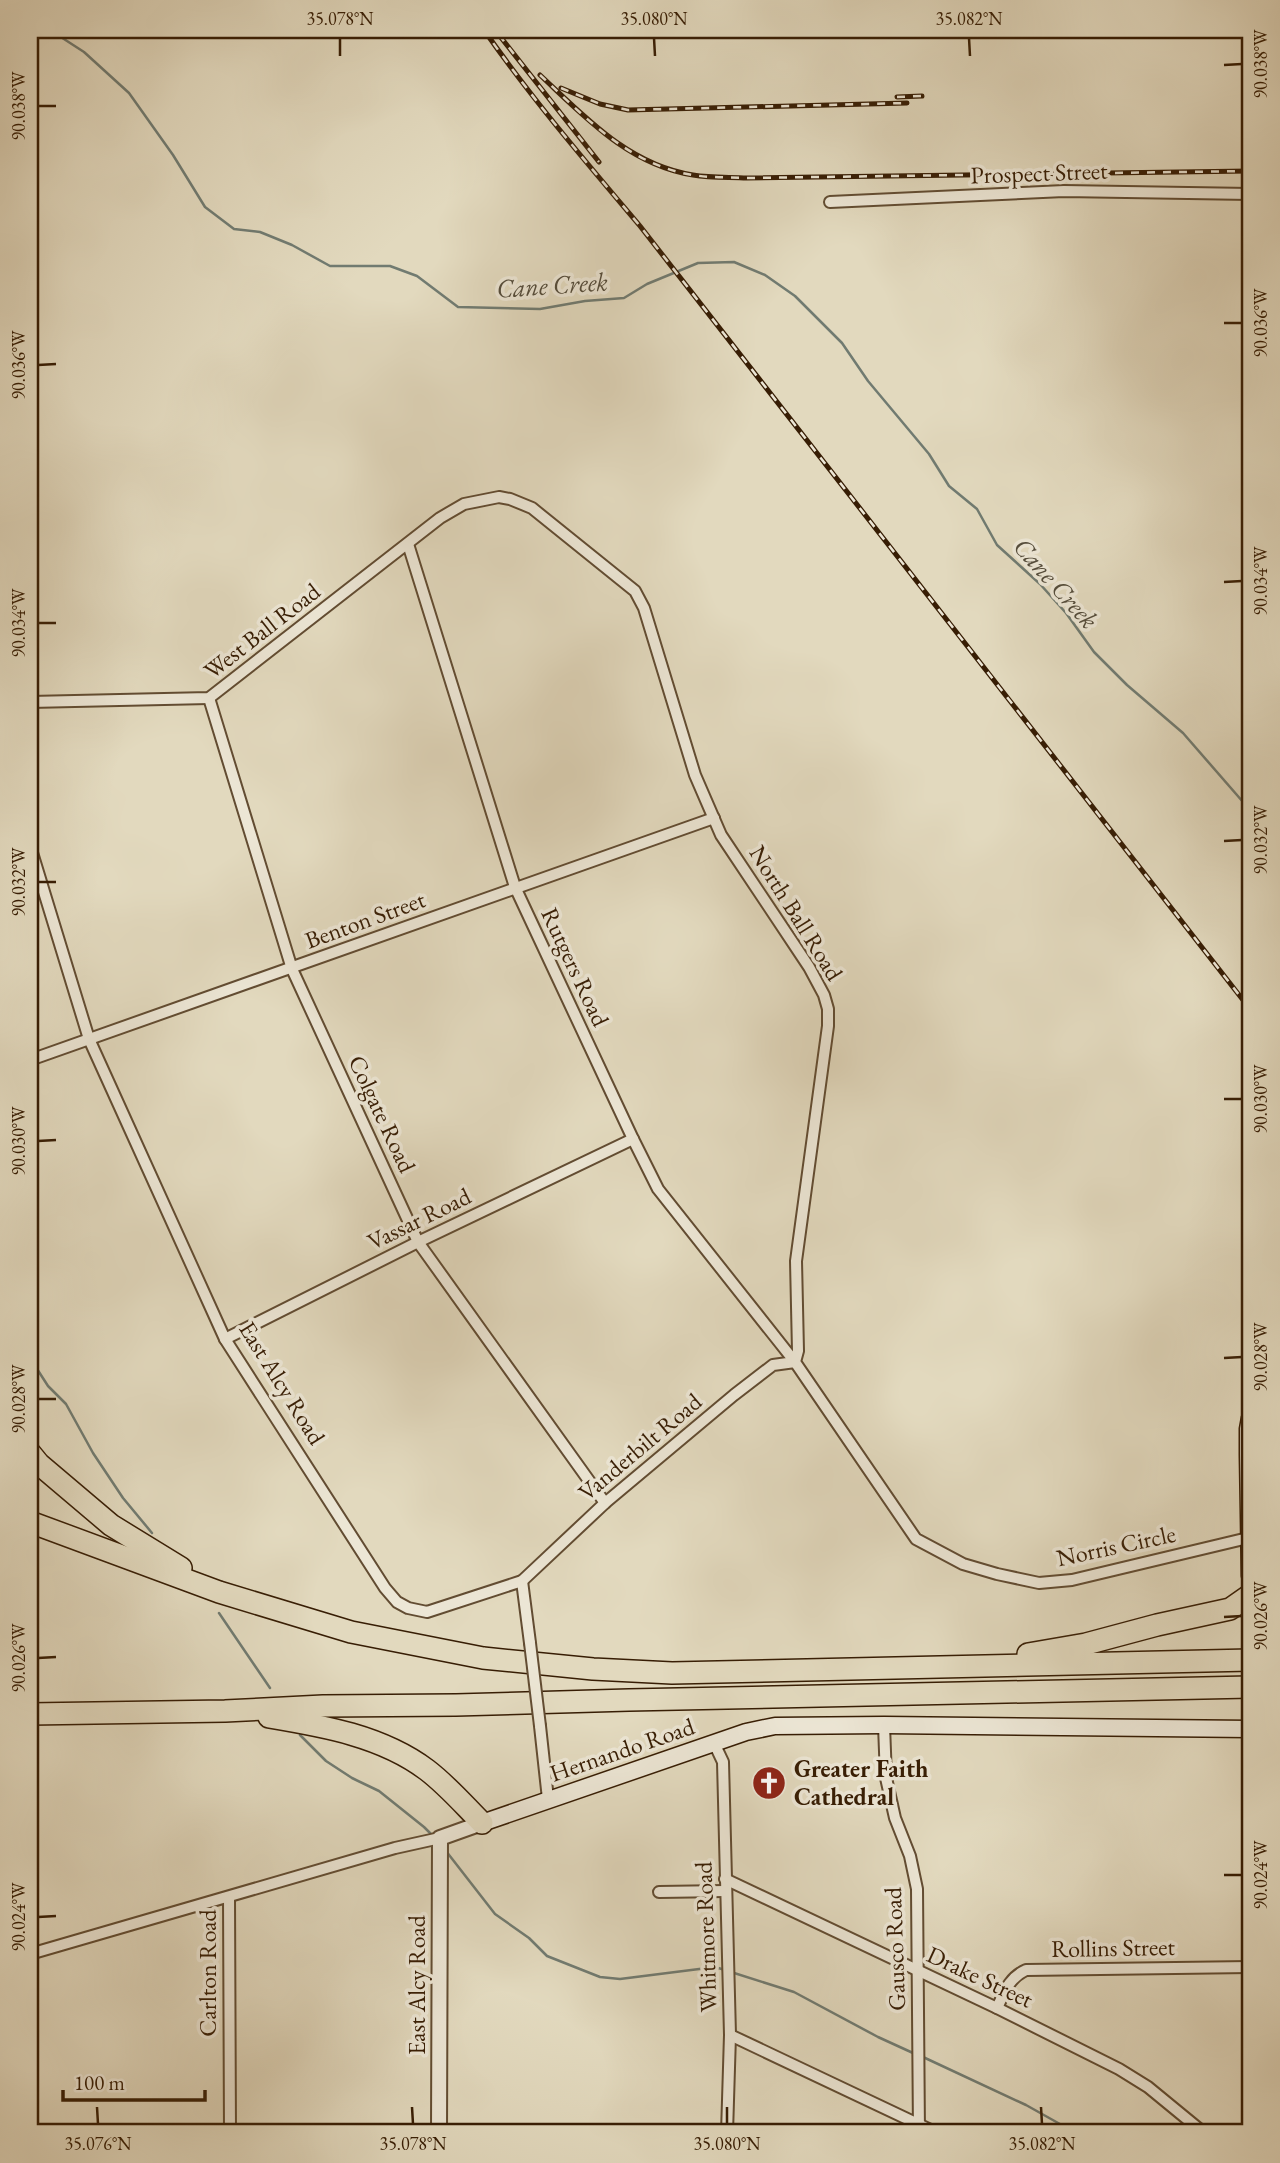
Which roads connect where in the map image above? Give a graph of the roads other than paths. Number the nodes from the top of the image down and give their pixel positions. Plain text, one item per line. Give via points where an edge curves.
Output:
1 (1250, 194) edge
2 (830, 202) dead end
3 (489, 498) joint
4 (408, 544) junction
5 (209, 698) junction
6 (30, 702) edge
7 (714, 818) junction
8 (30, 846) edge
9 (515, 887) junction
10 (292, 969) junction
11 (89, 1039) junction
12 (30, 1060) edge
13 (633, 1139) junction
14 (418, 1242) junction
15 (225, 1339) junction
16 (795, 1362) junction
17 (1250, 1418) edge
18 (30, 1453) edge
19 (605, 1503) junction
20 (30, 1522) edge
21 (1248, 1538) junction
22 (1250, 1576) edge
23 (522, 1581) junction
24 (219, 1592) junction
25 (1250, 1595) edge
26 (1250, 1660) edge
27 (963, 1666) junction
28 (1250, 1688) edge
29 (225, 1711) junction
30 (30, 1714) edge
31 (884, 1725) junction
32 (1250, 1729) edge
33 (713, 1742) junction
34 (548, 1799) junction
35 (482, 1823) junction
36 (440, 1838) junction
37 (725, 1879) junction
38 (725, 1891) junction
39 (659, 1892) dead end
40 (229, 1896) junction
41 (30, 1954) edge
42 (1250, 1967) edge
43 (918, 1971) junction
44 (998, 2008) junction
45 (730, 2035) junction
46 (919, 2129) edge
47 (230, 2133) edge
48 (439, 2133) edge
49 (727, 2133) edge
50 (937, 2133) edge
51 (1204, 2133) edge

1 - 2 street, Prospect Street via 1064,191
3 - 4 street, West Ball Road via 464,504
3 - 7 street, North Ball Road via 510,499 532,508 635,591 695,775
4 - 5 street, West Ball Road
4 - 9 street, Rutgers Road
5 - 6 street, West Ball Road
5 - 10 street, Colgate Road
7 - 9 street, Benton Street
7 - 16 street, North Ball Road via 808,967 828,1009 796,1261 799,1351
8 - 11 street, East Alcy Road
9 - 10 street, Benton Street
9 - 13 street, Rutgers Road
10 - 11 street, Benton Street
10 - 14 street, Colgate Road
11 - 12 street, Benton Street
11 - 15 street, East Alcy Road
13 - 14 street, Vassar Road
13 - 16 street, Rutgers Road via 658,1189
14 - 15 street, Vassar Road
14 - 19 street, Colgate Road
15 - 23 street, East Alcy Road via 397,1602 427,1612
16 - 19 street, Vanderbilt Road via 773,1365
16 - 21 street, Norris Circle via 916,1539 963,1564 1039,1583 1072,1580
17 - 21 main road
18 - 24 highway via 111,1525
19 - 23 street, Vanderbilt Road
20 - 24 highway
21 - 22 main road
23 - 34 street, bridge
24 - 27 highway via 351,1632 495,1660 672,1673
25 - 27 highway via 1230,1609 1086,1644
26 - 27 highway
28 - 29 highway
29 - 30 highway
29 - 35 highway via 339,1731 395,1750 426,1769
31 - 32 main road, Hernando Road
31 - 33 main road, Hernando Road via 775,1726
31 - 43 street, Gausco Road via 886,1778 917,1889
33 - 34 main road, Hernando Road
33 - 37 street, Whitmore Road via 723,1762
34 - 35 main road, Hernando Road
35 - 36 street, Hernando Road
36 - 40 street, Hernando Road
36 - 48 street, East Alcy Road
37 - 38 street, Whitmore Road
37 - 43 street, Drake Street
38 - 39 street
38 - 45 street, Whitmore Road
40 - 41 street, Hernando Road
40 - 47 street, Carlton Road
42 - 44 street, Rollins Street via 1026,1970 1008,1983
43 - 44 street, Drake Street
43 - 46 street, Gausco Road
44 - 51 street, Drake Street via 1119,2069
45 - 46 street
45 - 49 street, Whitmore Road
46 - 50 street

